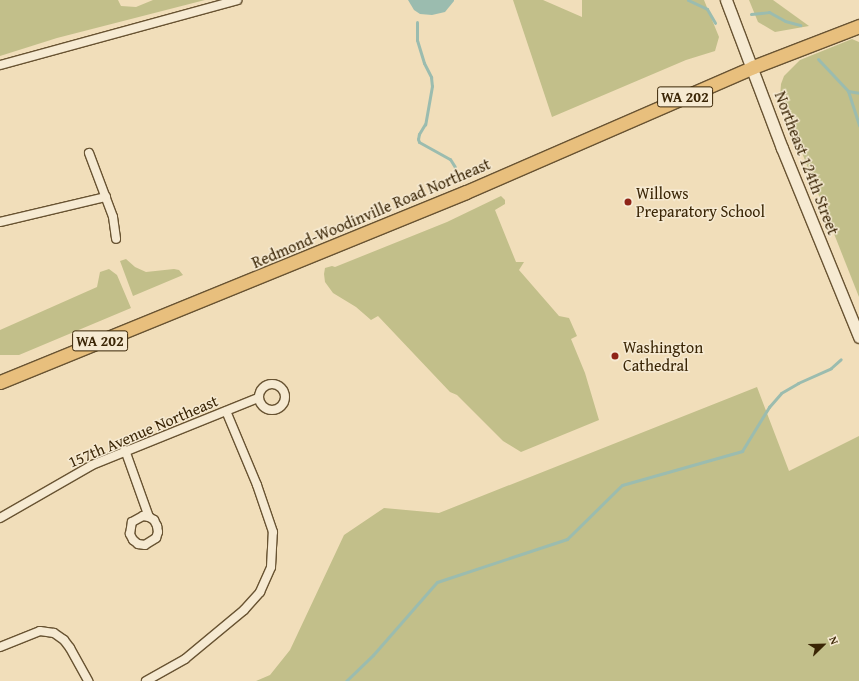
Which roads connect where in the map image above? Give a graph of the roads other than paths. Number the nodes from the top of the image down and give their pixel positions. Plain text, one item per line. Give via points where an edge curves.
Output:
1 (237, 0) edge
2 (726, 0) edge
3 (859, 26) edge
4 (0, 64) edge
5 (753, 67) junction
6 (89, 153) dead end
7 (106, 197) junction
8 (0, 222) edge
9 (116, 239) dead end
10 (859, 337) edge
11 (0, 382) edge
12 (258, 398) dead end
13 (226, 411) junction
14 (125, 450) junction
15 (149, 517) dead end
16 (0, 518) edge
17 (0, 647) edge
18 (88, 681) edge
19 (146, 681) edge

1 - 4 street
2 - 5 street, Northeast 124th Street
3 - 5 main road, WA 202
5 - 10 street, Northeast 124th Street via 782,148
5 - 11 main road, Redmond-Woodinville Road Northeast / WA 202 via 466,192
6 - 7 street
7 - 8 street
7 - 9 street via 113,217
12 - 13 street, 157th Avenue Northeast
13 - 14 street, 157th Avenue Northeast
13 - 19 street via 274,532 271,567 260,592 244,610 185,659
14 - 15 street
14 - 16 street, 157th Avenue Northeast via 74,474
17 - 18 street via 40,631 54,633 70,648

